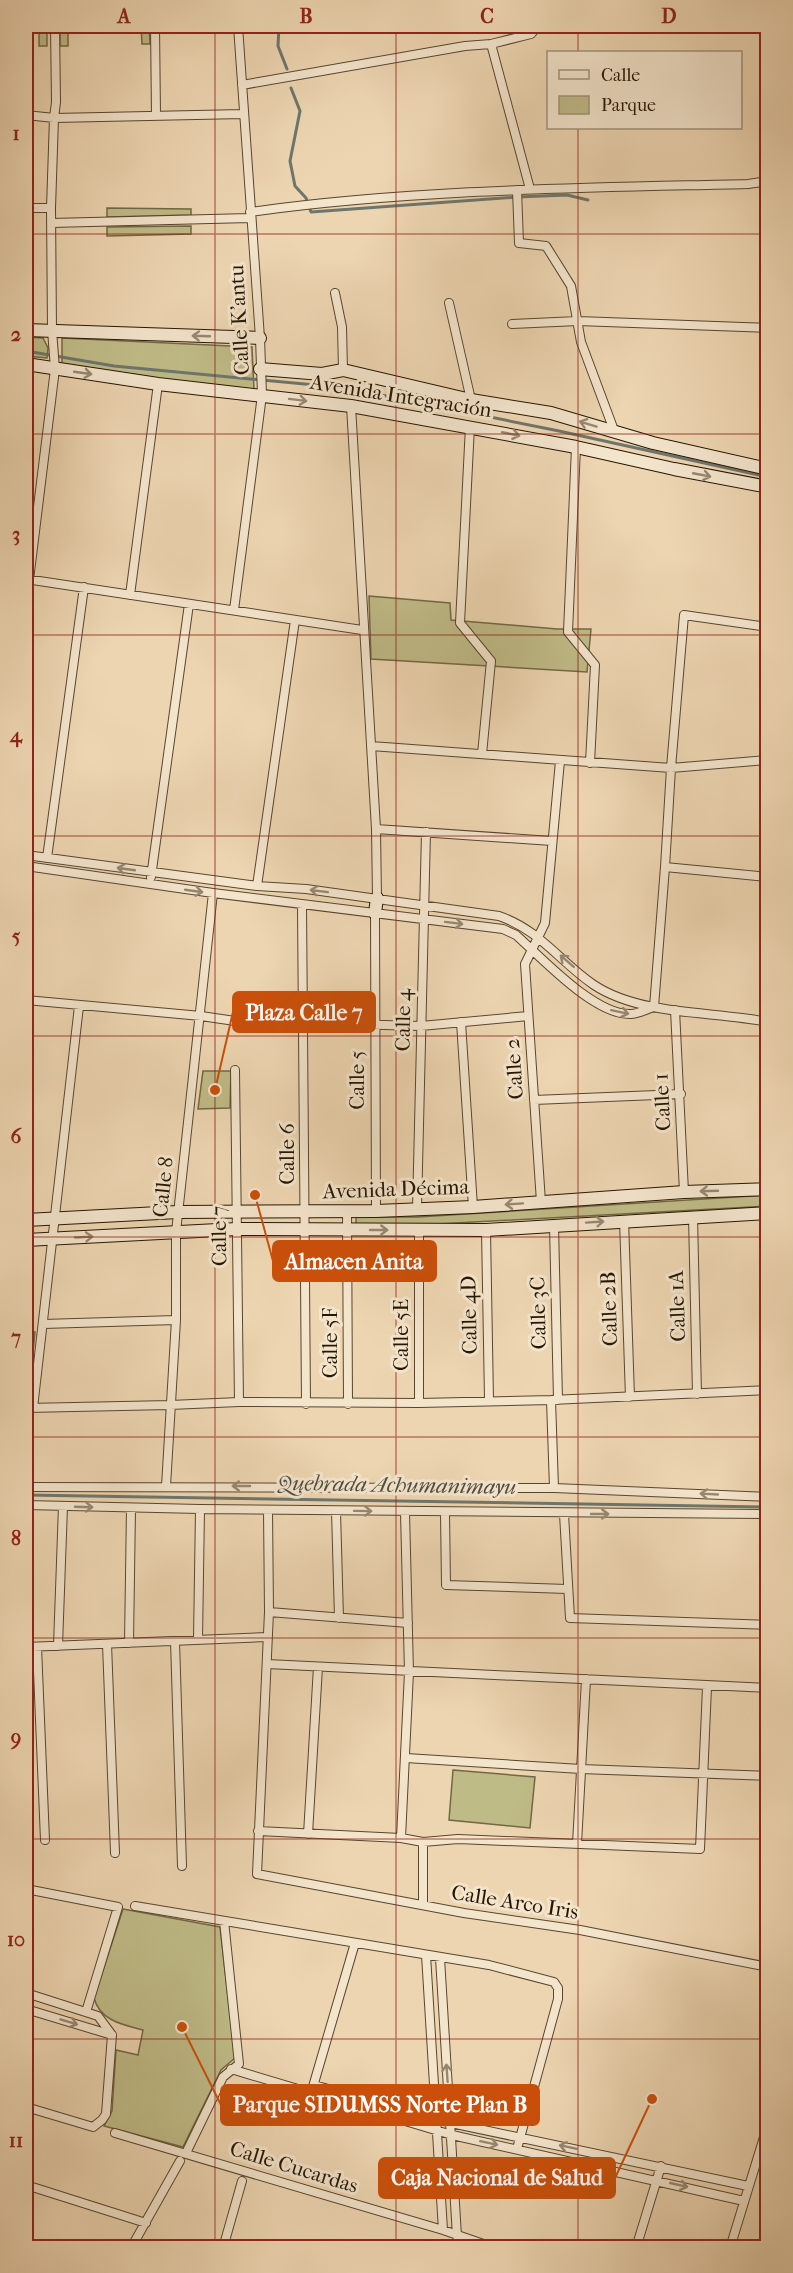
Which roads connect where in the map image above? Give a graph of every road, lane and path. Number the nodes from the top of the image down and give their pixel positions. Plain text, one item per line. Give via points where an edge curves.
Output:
1 (55, 26) edge
2 (155, 26) edge
3 (238, 26) edge
4 (538, 26) edge
5 (491, 44) junction
6 (242, 85) junction
7 (243, 114) junction
8 (26, 115) edge
9 (156, 116) junction
10 (54, 118) junction
11 (768, 181) edge
12 (530, 189) junction
13 (517, 190) junction
14 (26, 208) edge
15 (51, 208) junction
16 (250, 215) junction
17 (51, 223) junction
18 (335, 293) dead end
19 (449, 303) dead end
20 (578, 321) junction
21 (512, 324) dead end
22 (768, 328) edge
23 (26, 330) edge
24 (52, 330) junction
25 (260, 338) junction
26 (26, 364) edge
27 (55, 369) junction
28 (343, 370) junction
29 (261, 381) junction
30 (158, 384) junction
31 (471, 400) junction
32 (351, 406) junction
33 (470, 426) junction
34 (615, 433) junction
35 (576, 447) junction
36 (768, 468) edge
37 (768, 488) edge
38 (27, 579) edge
39 (84, 587) junction
40 (130, 595) junction
41 (189, 604) junction
42 (234, 610) junction
43 (295, 620) junction
44 (768, 627) edge
45 (362, 630) junction
46 (371, 746) junction
47 (482, 754) junction
48 (768, 760) edge
49 (560, 761) junction
50 (590, 764) junction
51 (671, 768) junction
52 (376, 829) junction
53 (426, 832) junction
54 (552, 841) junction
55 (26, 855) edge
56 (47, 858) junction
57 (26, 866) edge
58 (666, 867) junction
59 (152, 873) junction
60 (768, 877) edge
61 (150, 885) junction
62 (257, 886) junction
63 (213, 893) junction
64 (377, 898) junction
65 (302, 905) junction
66 (424, 906) junction
67 (375, 913) junction
68 (424, 919) junction
69 (539, 937) junction
70 (531, 949) junction
71 (26, 1000) edge
72 (80, 1006) junction
73 (654, 1007) junction
74 (675, 1010) junction
75 (201, 1016) junction
76 (528, 1016) junction
77 (461, 1022) junction
78 (768, 1022) edge
79 (304, 1023) junction
80 (375, 1024) junction
81 (421, 1026) junction
82 (235, 1070) dead end
83 (681, 1095) junction
84 (534, 1100) junction
85 (768, 1189) edge
86 (684, 1192) junction
87 (541, 1202) junction
88 (473, 1207) junction
89 (417, 1209) junction
90 (347, 1210) junction
91 (305, 1211) junction
92 (376, 1211) junction
93 (178, 1212) junction
94 (236, 1213) junction
95 (768, 1213) edge
96 (693, 1216) junction
97 (55, 1218) junction
98 (26, 1220) edge
99 (624, 1220) junction
100 (554, 1225) junction
101 (237, 1229) junction
102 (306, 1230) junction
103 (348, 1230) junction
104 (419, 1230) junction
105 (486, 1230) junction
106 (177, 1232) junction
107 (53, 1238) junction
108 (26, 1240) edge
109 (176, 1320) junction
110 (43, 1324) junction
111 (768, 1390) edge
112 (697, 1394) junction
113 (630, 1396) junction
114 (555, 1400) junction
115 (489, 1401) junction
116 (239, 1402) junction
117 (419, 1403) junction
118 (306, 1404) junction
119 (348, 1404) junction
120 (170, 1405) junction
121 (29, 1408) edge
122 (166, 1486) junction
123 (26, 1487) edge
124 (554, 1488) junction
125 (768, 1497) edge
126 (26, 1505) edge
127 (63, 1506) junction
128 (131, 1508) junction
129 (200, 1509) junction
130 (268, 1510) junction
131 (336, 1511) junction
132 (405, 1512) junction
133 (445, 1513) junction
134 (564, 1514) junction
135 (768, 1514) edge
136 (567, 1589) junction
137 (269, 1612) junction
138 (339, 1618) junction
139 (408, 1623) junction
140 (768, 1625) edge
141 (267, 1637) junction
142 (198, 1640) junction
143 (175, 1641) junction
144 (129, 1643) junction
145 (107, 1644) junction
146 (58, 1646) junction
147 (26, 1647) edge
148 (37, 1647) junction
149 (267, 1664) junction
150 (318, 1667) junction
151 (409, 1672) junction
152 (586, 1679) junction
153 (707, 1687) junction
154 (768, 1688) edge
155 (406, 1758) junction
156 (581, 1769) junction
157 (702, 1774) junction
158 (768, 1776) edge
159 (258, 1831) junction
160 (308, 1834) junction
161 (401, 1839) junction
162 (45, 1840) dead end
163 (423, 1842) junction
164 (577, 1844) junction
165 (115, 1853) dead end
166 (182, 1866) dead end
167 (26, 1889) edge
168 (423, 1904) junction
169 (135, 1906) dead end
170 (224, 1921) junction
171 (355, 1943) junction
172 (426, 1955) junction
173 (440, 1958) junction
174 (768, 1967) edge
175 (26, 1993) edge
176 (26, 2009) edge
177 (86, 2012) junction
178 (112, 2035) junction
179 (231, 2069) junction
180 (313, 2089) junction
181 (26, 2107) edge
182 (437, 2119) junction
183 (451, 2123) junction
184 (768, 2124) edge
185 (437, 2131) junction
186 (115, 2133) dead end
187 (452, 2135) junction
188 (520, 2136) junction
189 (517, 2149) junction
190 (186, 2153) junction
191 (180, 2162) dead end
192 (661, 2166) junction
193 (658, 2180) junction
194 (242, 2181) dead end
195 (26, 2185) edge
196 (748, 2186) junction
197 (744, 2201) junction
198 (146, 2223) junction
199 (443, 2230) junction
200 (457, 2236) junction
201 (131, 2247) edge
202 (223, 2247) edge
203 (495, 2247) edge
204 (636, 2247) edge
205 (730, 2247) edge

1 - 10 street
2 - 9 street
3 - 6 street, Calle K'antu
4 - 5 street via 531,34
5 - 6 street
5 - 12 street
6 - 7 street, Calle K'antu
7 - 9 street
7 - 16 street, Calle K'antu
8 - 10 street
9 - 10 street
10 - 15 street
11 - 12 street
12 - 13 street
13 - 16 street via 325,202
13 - 20 street via 519,243 546,246 572,286
14 - 15 street
15 - 17 street
16 - 17 street
16 - 25 street, Calle K'antu
17 - 24 street
18 - 28 street via 342,327
19 - 31 street
20 - 21 street
20 - 22 street
20 - 34 street via 581,342
23 - 24 street
25 -> 24 street
24 - 27 street
25 - 29 street, Calle K'antu
26 - 27 street, Avenida Integración
27 -> 30 street, Avenida Integración
27 - 38 street
28 - 29 street, Avenida Integración
28 - 31 street, Avenida Integración
29 - 30 street, Avenida Integración
29 -> 32 street, Avenida Integración
29 - 42 street, Calle K'antu
30 - 40 street
34 -> 31 street, Avenida Integración via 551,413
32 - 33 street, Avenida Integración
32 - 45 street
33 -> 35 street, Avenida Integración
33 - 47 street via 460,623 491,662
34 - 36 street, Avenida Integración
35 -> 37 street, Avenida Integración
35 - 50 street via 568,632 595,665
38 - 39 street
39 - 40 street
39 - 56 street
40 - 41 street
41 - 42 street
41 - 59 street
42 - 43 street
43 - 45 street
43 - 62 street
44 - 51 street via 684,615
45 - 46 street
46 - 47 street
46 - 52 street
47 - 49 street
48 - 51 street
49 - 50 street
49 - 54 street, Calle 2
50 - 51 street
51 - 58 street
52 - 53 street
52 - 64 street
53 - 54 street
53 - 66 street, Calle 4
54 - 69 street, Calle 2 via 545,923
55 - 56 street
59 -> 56 street
57 - 61 street
58 - 60 street
58 - 73 street
59 - 61 street
59 - 62 street
61 -> 63 street
64 -> 62 street
63 - 65 street
63 - 75 street, Calle 8
64 - 66 street
64 - 67 street
65 - 67 street
65 - 79 street, Calle 6
66 - 68 street, Calle 4
66 - 69 street via 499,916 517,922
67 - 68 street
67 - 80 street, Calle 5
68 -> 70 street via 503,929
68 - 81 street, Calle 4
69 - 70 street, Calle 2
73 -> 69 street via 595,985
70 -> 73 street via 598,1004 631,1014
70 - 76 street, Calle 2 via 525,964
71 - 72 street
72 - 75 street
72 - 97 street
73 - 74 street
74 - 78 street
74 - 83 street, Calle 1
75 - 79 street
75 - 93 street, Calle 8
76 - 77 street
76 - 84 street, Calle 2
77 - 81 street
77 - 88 street
79 - 80 street
79 - 91 street, Calle 6
80 - 81 street
80 - 92 street, Calle 5
81 - 89 street, Calle 4
82 - 94 street, Calle 7
83 - 84 street
83 - 86 street, Calle 1
84 - 87 street, Calle 2
85 -> 86 street, Avenida Décima
86 - 87 street, Avenida Décima
87 -> 88 street, Avenida Décima
88 - 89 street, Avenida Décima
89 - 92 street, Avenida Décima
90 - 91 street, Avenida Décima
90 - 92 street, Avenida Décima
90 - 103 street, Calle 5F
91 - 94 street, Avenida Décima
91 - 102 street, Calle 6
93 - 94 street, Avenida Décima
93 - 97 street, Avenida Décima
93 - 106 street, Calle 8
94 - 101 street, Calle 7
95 - 96 street, Avenida Décima
96 - 99 street, Avenida Décima
96 - 112 street, Calle 1A
97 - 98 street, Avenida Décima
97 - 107 street
100 -> 99 street, Avenida Décima
99 - 113 street, Calle 2B
100 - 105 street, Avenida Décima
100 - 114 street, Calle 3C
101 - 102 street, Avenida Décima
101 - 106 street, Avenida Décima
101 - 116 street, Calle 7
102 - 103 street, Avenida Décima
102 - 118 street, Calle 6
103 -> 104 street, Avenida Décima
103 - 119 street, Calle 5F
104 - 105 street, Avenida Décima
104 - 117 street, Calle 5E
105 - 115 street, Calle 4D
107 -> 106 street, Avenida Décima
106 - 109 street, Calle 8
107 - 108 street, Avenida Décima
107 - 110 street
109 - 110 street
109 - 120 street, Calle 8
110 - 121 street
111 - 112 street
112 - 113 street
113 - 114 street
114 - 115 street
114 - 124 street, Calle 3C
115 - 117 street
116 - 118 street
116 - 120 street
117 - 119 street
118 - 119 street
120 - 121 street
120 - 122 street, Calle 8
122 - 123 street
124 -> 122 street
125 -> 124 street
126 - 127 street
127 -> 128 street
127 - 146 street
128 - 129 street
128 - 144 street
129 - 130 street
129 - 142 street
130 - 131 street
130 - 137 street
131 -> 132 street
131 - 138 street
132 - 133 street
132 - 139 street
133 - 134 street
133 - 136 street via 446,1585
134 -> 135 street
134 - 136 street
136 - 140 street via 570,1617
137 - 138 street
137 - 141 street
138 - 139 street
139 - 151 street
141 - 142 street
141 - 149 street
142 - 143 street
143 - 144 street
143 - 166 street
144 - 145 street
145 - 146 street
145 - 165 street
146 - 148 street
147 - 148 street
148 - 162 street
149 - 150 street
149 - 159 street
150 - 151 street
150 - 160 street
151 - 152 street
151 - 155 street
152 - 153 street
152 - 156 street
153 - 154 street
153 - 157 street
155 - 156 street
155 - 161 street
156 - 157 street
156 - 164 street
157 - 158 street
157 - 164 street via 700,1849
159 - 160 street
159 - 168 street, Calle Arco Iris via 257,1874
160 - 161 street
161 - 163 street
163 - 164 street via 458,1839
163 - 168 street
167 - 177 street via 118,1907
168 - 174 street, Calle Arco Iris
169 - 170 street
170 - 171 street
170 - 179 street via 239,2064
171 - 172 street
171 - 180 street
172 - 173 street
172 - 182 street
183 -> 173 street
173 - 188 street via 538,1977 554,1982 558,1988
175 - 177 street
176 -> 178 street
177 - 178 street via 99,2016
178 - 181 street via 106,2114 102,2120 93,2127
179 - 180 street
179 - 190 street via 223,2077
180 - 182 street
180 - 185 street
182 - 183 street
182 - 185 street
183 - 187 street
183 - 188 street
184 - 196 street
185 - 187 street
185 - 199 street
186 - 190 street, Calle Cucardas
187 -> 189 street
187 - 200 street
188 - 189 street
192 -> 188 street
189 - 193 street
190 - 199 street, Calle Cucardas
191 - 198 street
192 - 193 street
192 - 196 street
193 -> 197 street
193 - 204 street
194 - 202 street
195 - 198 street
196 - 197 street
197 - 205 street
198 - 201 street
199 - 200 street, Calle Cucardas
200 - 203 street, Calle Cucardas

